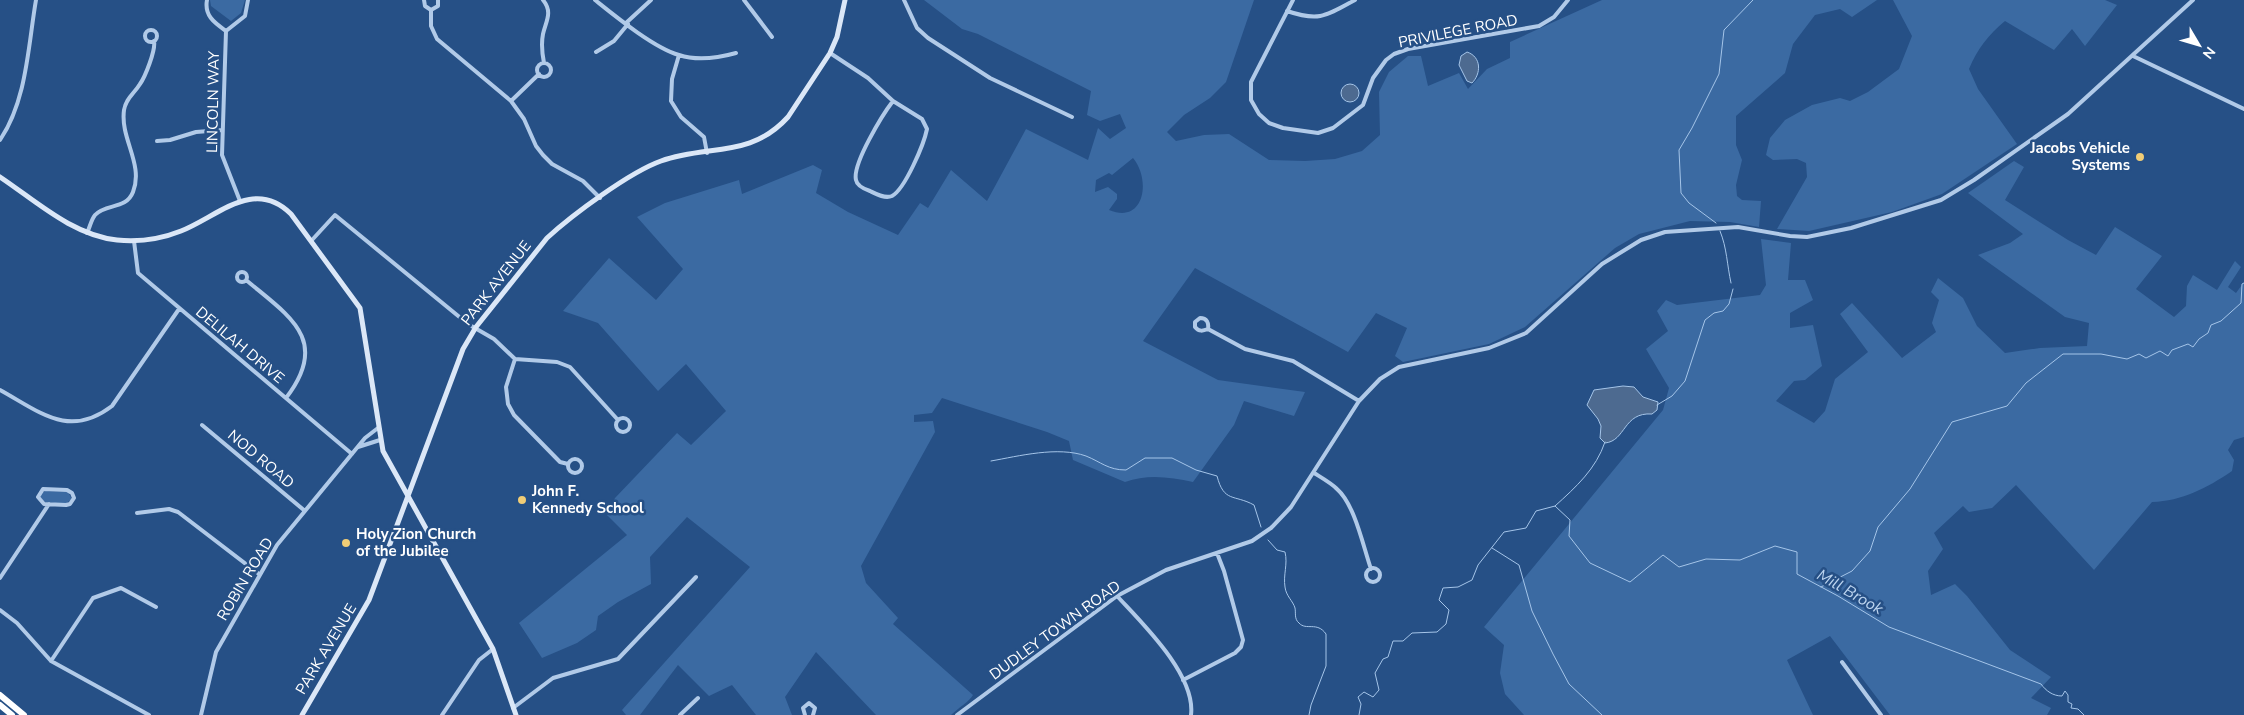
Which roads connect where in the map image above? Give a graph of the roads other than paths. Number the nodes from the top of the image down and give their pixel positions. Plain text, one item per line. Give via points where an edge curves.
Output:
1 (36, 0) edge
2 (207, 0) edge
3 (248, 0) edge
4 (424, 0) edge
5 (438, 0) edge
6 (544, 0) edge
7 (595, 0) edge
8 (651, 0) edge
9 (744, 0) edge
10 (845, 0) edge
11 (904, 0) edge
12 (1293, 0) edge
13 (1355, 0) edge
14 (1568, 0) edge
15 (2193, 0) edge
16 (432, 10) junction
17 (1287, 11) junction
18 (627, 24) junction
19 (226, 31) junction
20 (772, 37) dead end
21 (154, 42) dead end
22 (596, 52) dead end
23 (736, 53) dead end
24 (830, 53) junction
25 (679, 55) junction
26 (2133, 56) junction
27 (544, 63) junction
28 (539, 74) junction
29 (511, 101) junction
30 (893, 101) junction
31 (2244, 109) edge
32 (1072, 117) dead end
33 (222, 130) junction
34 (0, 140) edge
35 (157, 141) dead end
36 (707, 153) junction
37 (0, 177) edge
38 (600, 198) junction
39 (240, 201) junction
40 (88, 233) junction
41 (312, 240) junction
42 (134, 241) junction
43 (246, 280) dead end
44 (179, 308) junction
45 (476, 327) junction
46 (1208, 329) dead end
47 (515, 358) junction
48 (0, 390) edge
49 (286, 398) junction
50 (1359, 401) junction
51 (618, 420) dead end
52 (202, 425) dead end
53 (378, 428) junction
54 (380, 440) junction
55 (358, 447) junction
56 (352, 454) junction
57 (568, 464) dead end
58 (1314, 473) junction
59 (408, 496) junction
60 (49, 504) junction
61 (305, 511) junction
62 (137, 513) dead end
63 (1217, 553) junction
64 (1371, 569) dead end
65 (260, 574) junction
66 (696, 576) dead end
67 (0, 578) edge
68 (1117, 596) junction
69 (156, 608) dead end
70 (0, 610) edge
71 (493, 649) junction
72 (51, 661) junction
73 (1842, 662) dead end
74 (1183, 680) junction
75 (0, 695) edge
76 (698, 698) dead end
77 (0, 705) edge
78 (514, 708) junction
79 (0, 710) edge
80 (6, 715) edge
81 (12, 715) edge
82 (24, 715) edge
83 (149, 715) edge
84 (201, 715) edge
85 (302, 715) edge
86 (442, 715) edge
87 (516, 715) edge
88 (680, 715) edge
89 (805, 715) edge
90 (813, 715) edge
91 (957, 715) edge
92 (1191, 715) edge
93 (1881, 715) edge

1 - 34 street via 18,102
2 - 19 street, LINCOLN WAY via 208,15
3 - 19 street, LINCOLN WAY via 245,16
4 - 16 street via 425,6
5 - 16 street via 438,6
6 - 27 street via 550,13 543,35
7 - 18 street
8 - 18 street
9 - 20 street
10 - 24 main road, PARK AVENUE
11 - 32 street via 918,28 928,38 982,74
12 - 17 street, PRIVILEGE ROAD
13 - 17 street via 1318,18
14 - 17 street, PRIVILEGE ROAD via 1554,18 1539,26 1394,54 1377,70 1363,105 1333,128 1318,133 1269,123 1251,100 1252,78
15 - 26 street
16 - 29 street via 431,26 436,39
18 - 22 street via 614,41
18 - 25 street
19 - 33 street, LINCOLN WAY
21 - 40 street via 143,79 127,100 124,113 136,171 133,192 124,203 98,212
23 - 25 street via 716,58
24 - 30 street via 868,78
24 - 36 main road, PARK AVENUE via 788,117 775,129 747,145
25 - 36 street via 672,79 671,101 680,117 704,137
26 - 31 street
26 - 50 street, DUDLEY TOWN ROAD via 2068,114 1941,200 1851,228 1807,237 1738,227 1665,232 1641,240 1602,264 1526,333 1489,348 1399,367 1380,379
27 - 28 street via 538,67
27 - 28 street via 550,66 551,72 547,76
28 - 29 street
29 - 38 street via 543,155 552,164 583,181
30 - 30 street via 876,126 856,173 856,182 860,186 883,197 892,196 908,174 927,129 922,119
33 - 35 street via 200,131
33 - 39 street, LINCOLN WAY via 223,161
36 - 38 main road, PARK AVENUE via 671,157 651,164
37 - 40 main road via 62,220
38 - 45 main road, PARK AVENUE via 548,238
39 - 41 main road via 262,199 279,204
39 - 42 main road via 179,232
40 - 42 main road
41 - 45 street via 335,215 468,324
41 - 53 main road via 360,308
42 - 44 street, DELILAH DRIVE via 138,273
43 - 49 street via 295,322 302,335 305,353 302,373
44 - 48 street via 112,406 100,415 74,422 51,419
44 - 49 street, DELILAH DRIVE
45 - 47 street
45 - 59 main road, PARK AVENUE via 450,379
46 - 50 street via 1245,349 1293,362
47 - 51 street via 557,362 570,367
47 - 57 street via 506,394 514,415 560,462
49 - 56 street, DELILAH DRIVE
50 - 58 street, DUDLEY TOWN ROAD
52 - 61 street, NOD ROAD
53 - 54 main road
53 - 55 street, ROBIN ROAD
54 - 55 street
54 - 59 main road
55 - 56 street, ROBIN ROAD
56 - 61 street, ROBIN ROAD
58 - 63 street, DUDLEY TOWN ROAD via 1291,507 1271,528 1252,541
58 - 64 street via 1338,489 1346,502
59 - 71 main road
59 - 85 main road, PARK AVENUE via 369,600
60 - 60 street via 70,504 73,495 67,490 43,489 39,500
60 - 67 street
61 - 65 street, ROBIN ROAD via 276,545
62 - 65 street via 169,509 178,512
63 - 68 street, DUDLEY TOWN ROAD via 1166,570
63 - 74 street via 1243,640 1235,653
65 - 84 street, ROBIN ROAD via 216,652
66 - 78 street via 618,659 553,678
68 - 74 street via 1164,646
68 - 91 street, DUDLEY TOWN ROAD
69 - 72 street via 121,588 94,598
70 - 72 street
71 - 78 main road
71 - 86 street via 479,660
72 - 83 street
73 - 93 street
74 - 92 street
75 - 82 highway
76 - 88 street
77 - 81 highway
78 - 87 main road
79 - 80 highway
89 - 90 street via 803,708 809,703 815,708

